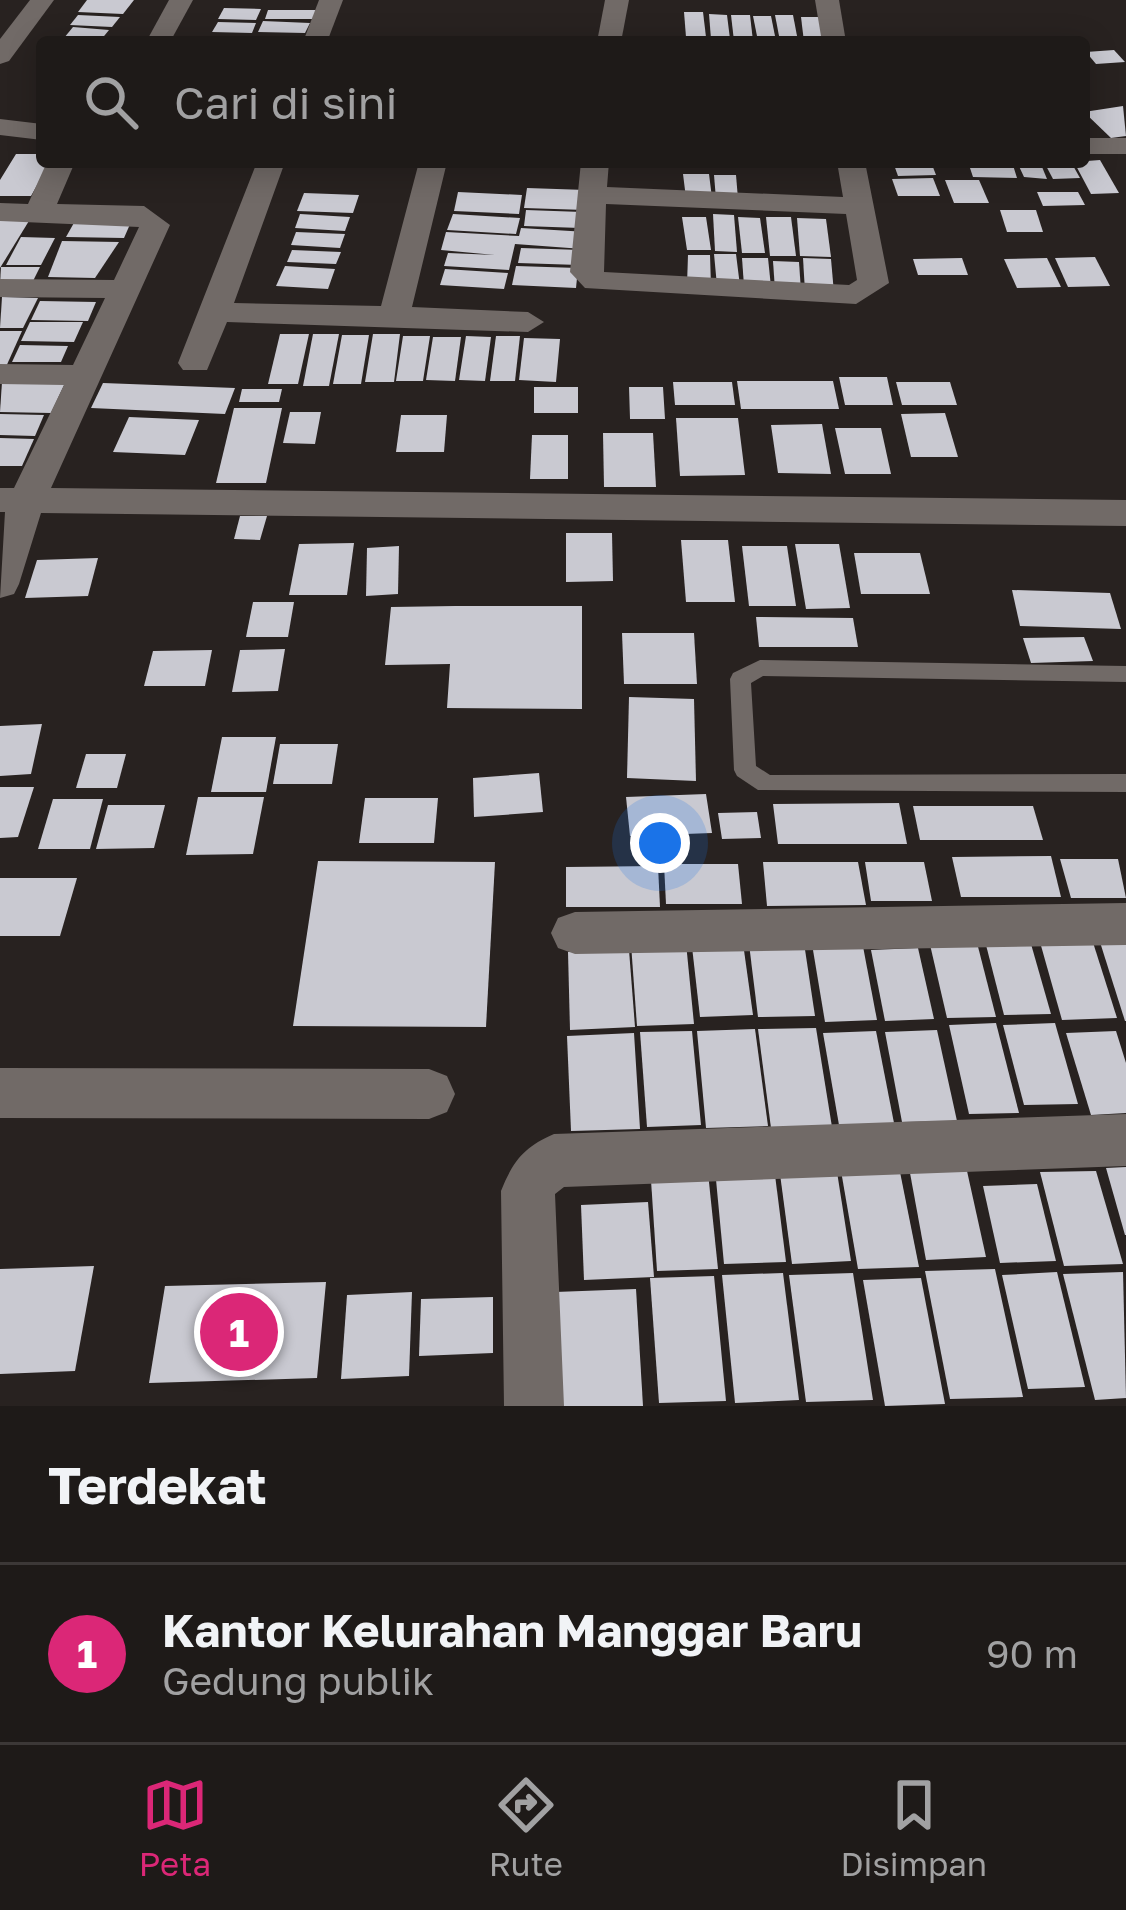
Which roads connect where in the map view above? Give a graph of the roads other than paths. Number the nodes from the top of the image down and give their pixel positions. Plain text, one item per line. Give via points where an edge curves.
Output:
1 (42, 0) edge
2 (181, 0) edge
3 (331, 0) edge
4 (617, 0) edge
5 (827, 0) edge
6 (161, 36) edge
7 (317, 36) edge
8 (610, 36) edge
9 (833, 36) edge
10 (0, 56) edge
11 (0, 127) edge
12 (36, 131) edge
13 (1090, 146) edge
14 (1126, 146) edge
15 (58, 168) edge
16 (269, 168) edge
17 (431, 168) edge
18 (596, 168) edge
19 (852, 168) edge
20 (594, 195) junction
21 (857, 206) junction
22 (0, 212) edge
23 (39, 212) junction
24 (0, 288) edge
25 (124, 289) junction
26 (215, 312) junction
27 (394, 316) junction
28 (528, 322) dead end
29 (195, 363) dead end
30 (0, 374) edge
31 (84, 375) junction
32 (13, 500) edge
33 (1125, 516) edge
34 (0, 584) edge
35 (1126, 674) edge
36 (1126, 783) edge
37 (1126, 924) edge
38 (575, 933) dead end
39 (0, 1093) edge
40 (429, 1094) dead end
41 (1126, 1140) edge
42 (534, 1406) edge

1 - 10 street
2 - 6 street
3 - 7 street
4 - 8 street
5 - 9 street
11 - 12 street
13 - 14 street
15 - 23 street
16 - 26 street
17 - 27 street
18 - 20 street
19 - 21 street
20 - 21 street
20 - 21 street via 585,272 596,281 856,295 873,283
22 - 23 street
23 - 25 street via 151,219
24 - 25 street
25 - 31 street
26 - 27 street
26 - 29 street
27 - 28 street
30 - 31 street
31 - 32 street
32 - 33 street
32 - 34 street
35 - 36 lane via 760,668 740,679 738,704 745,770 760,783
37 - 38 street
39 - 40 street
41 - 42 street via 554,1161 529,1191

